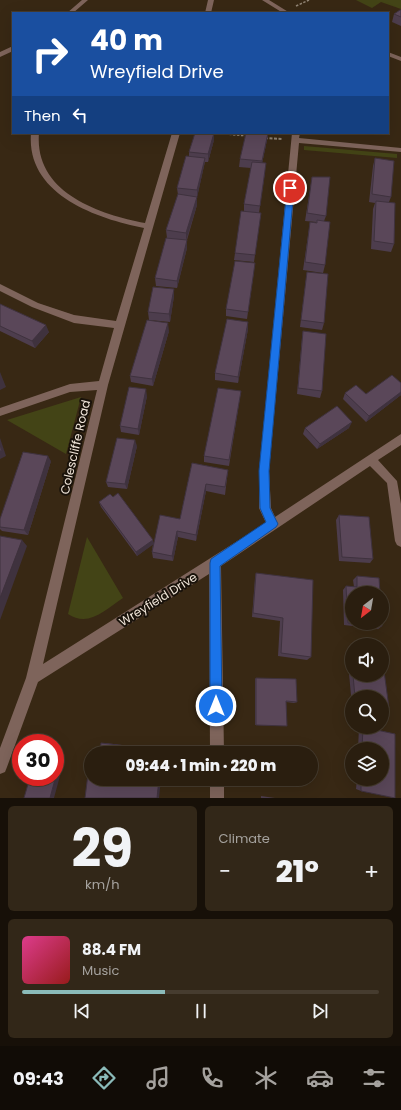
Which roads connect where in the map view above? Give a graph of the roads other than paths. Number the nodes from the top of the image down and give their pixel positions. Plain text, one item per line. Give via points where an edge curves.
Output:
1 (84, 0) edge
2 (211, 0) edge
3 (264, 0) edge
4 (289, 10) edge
5 (71, 12) edge
6 (208, 12) edge
7 (12, 49) edge
8 (389, 54) edge
9 (0, 55) edge
10 (401, 59) edge
11 (35, 134) edge
12 (176, 134) edge
13 (295, 137) edge
14 (401, 150) edge
15 (148, 226) junction
16 (0, 287) edge
17 (120, 325) junction
18 (103, 385) junction
19 (0, 412) edge
20 (401, 439) edge
21 (370, 460) junction
22 (272, 524) junction
23 (401, 540) edge
24 (215, 563) junction
25 (33, 678) junction
26 (217, 746) edge
27 (0, 766) edge
28 (217, 786) edge
29 (217, 798) edge

1 - 5 street
2 - 6 street
3 - 4 street
7 - 9 street
8 - 10 street
11 - 15 street via 34,144 39,165 59,189 83,207 120,220
12 - 15 street, Colescliffe Road
13 - 14 street
13 - 22 street via 264,471 265,508
15 - 17 street, Colescliffe Road
16 - 17 street via 35,305 74,319
17 - 18 street, Colescliffe Road
18 - 19 street via 70,388
18 - 25 street, Colescliffe Road
20 - 21 street, Wreyfield Drive
21 - 22 street, Wreyfield Drive
21 - 23 street via 392,481
22 - 24 street, Wreyfield Drive
24 - 25 street, Wreyfield Drive
24 - 26 street
25 - 27 street, Colescliffe Road
28 - 29 street

